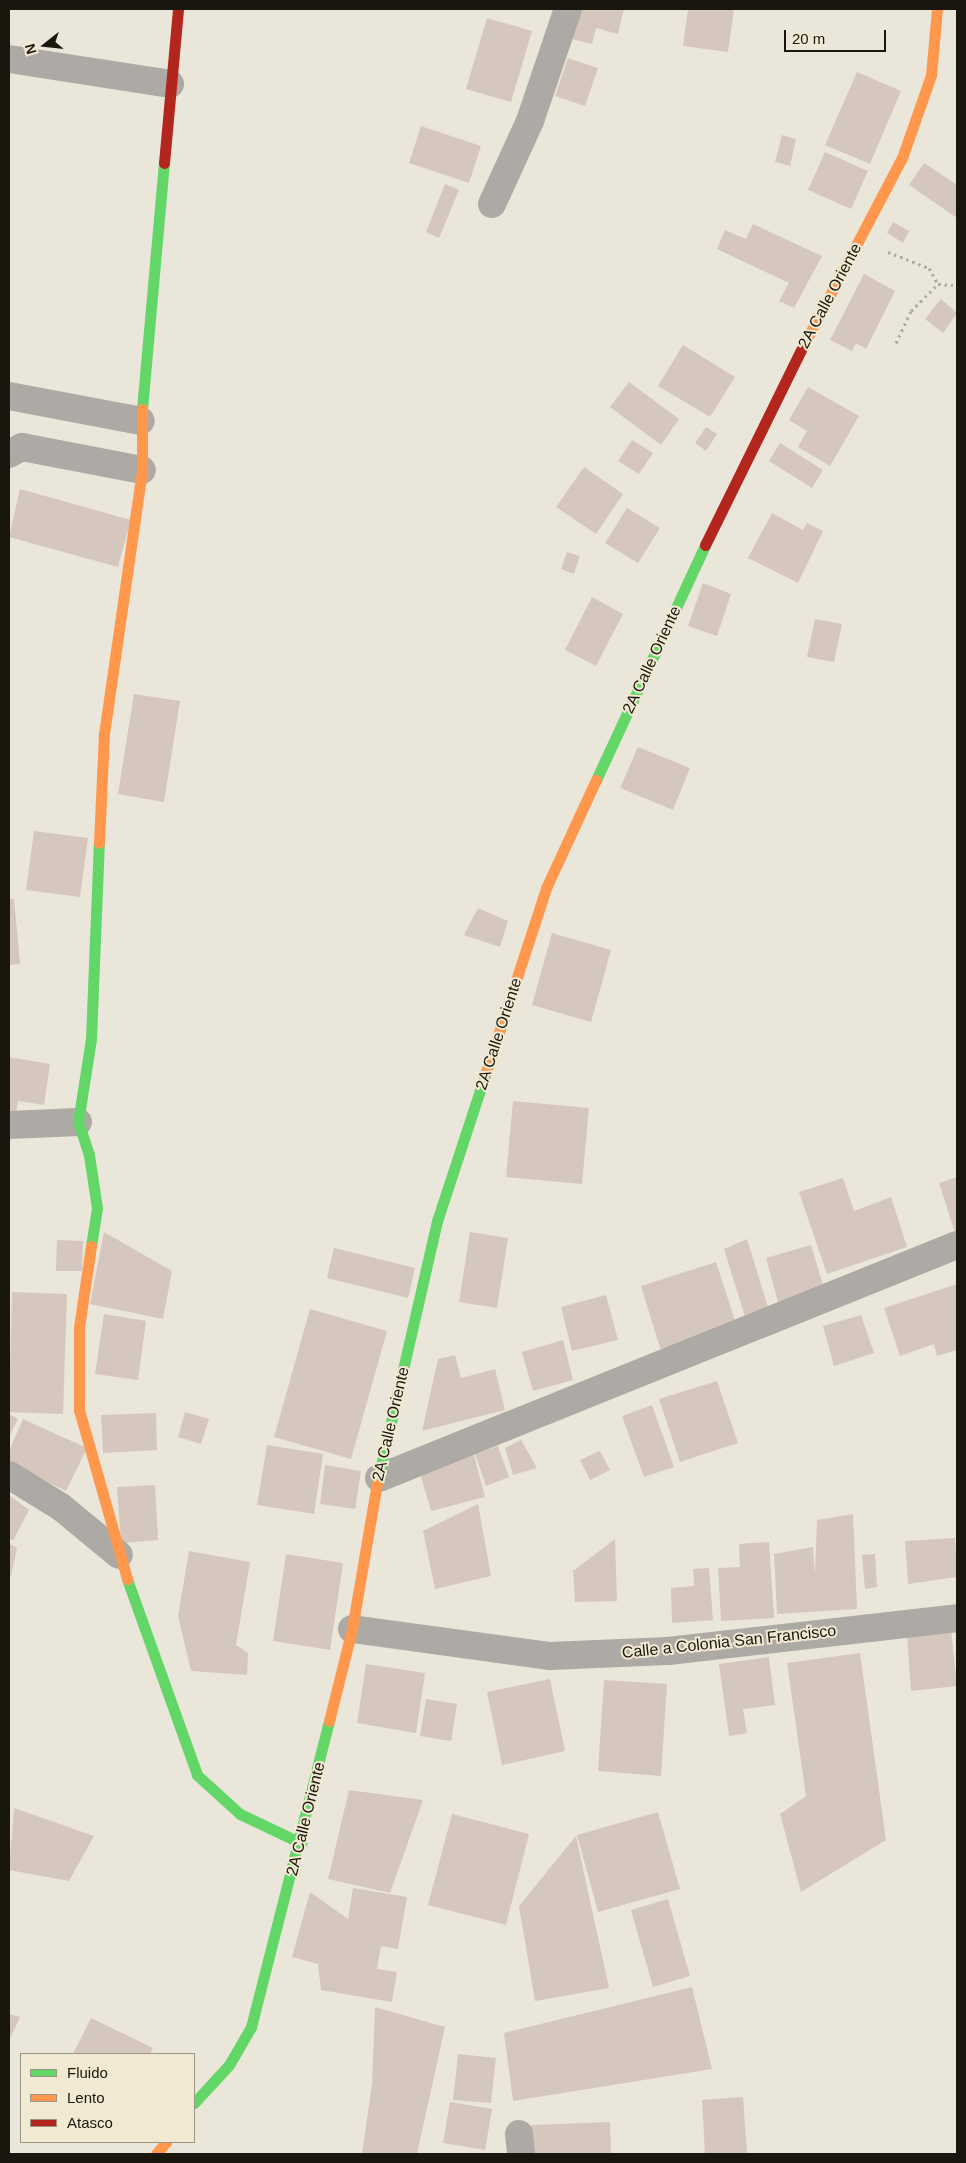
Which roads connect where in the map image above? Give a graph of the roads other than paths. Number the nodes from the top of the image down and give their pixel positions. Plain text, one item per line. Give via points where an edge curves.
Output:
1 (178, 9) edge
2 (568, 9) edge
3 (938, 9) edge
4 (9, 59) edge
5 (170, 84) junction
6 (492, 204) dead end
7 (9, 396) edge
8 (142, 421) junction
9 (9, 454) edge
10 (142, 470) junction
11 (78, 1122) junction
12 (9, 1125) edge
13 (957, 1245) edge
14 (9, 1475) edge
15 (379, 1478) junction
16 (119, 1555) junction
17 (957, 1618) edge
18 (352, 1629) junction
19 (301, 1843) junction
20 (195, 2101) edge

1 - 5 street
2 - 6 street via 530,121
3 - 15 street, 2A Calle Oriente via 936,48 924,100 902,158 748,452 546,888 438,1222
4 - 5 street
5 - 8 street
7 - 8 street
8 - 10 street
9 - 10 street via 22,447
10 - 11 street via 104,734 91,1039
11 - 12 street
11 - 16 street via 89,1155 97,1208 79,1327 79,1410
13 - 15 street
14 - 16 street via 61,1507
15 - 18 street, 2A Calle Oriente
16 - 19 street via 197,1775 240,1814
17 - 18 street, Calle a Colonia San Francisco via 668,1651 550,1656
18 - 19 street, 2A Calle Oriente
19 - 20 street, 2A Calle Oriente via 251,2027 229,2065

